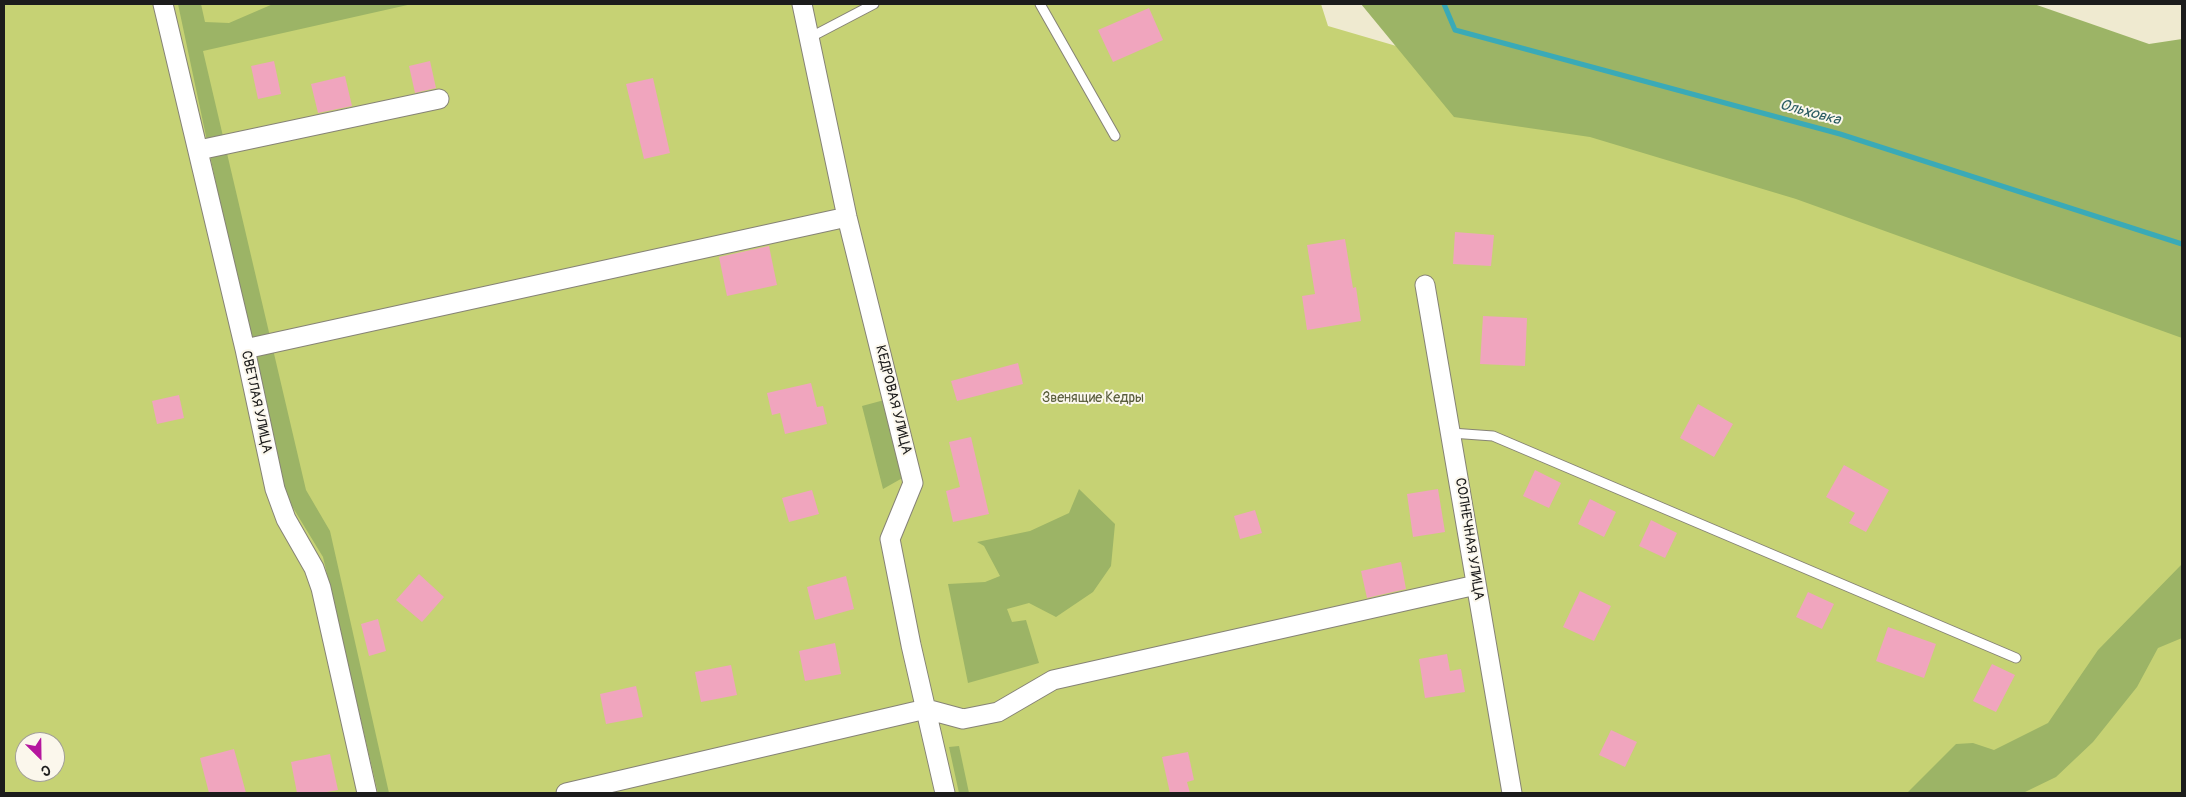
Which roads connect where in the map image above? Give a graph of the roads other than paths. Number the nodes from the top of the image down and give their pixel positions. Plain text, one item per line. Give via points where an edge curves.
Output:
1 (163, 4) edge
2 (802, 4) edge
3 (874, 4) edge
4 (1040, 4) edge
5 (809, 38) junction
6 (438, 99) dead end
7 (1115, 136) dead end
8 (199, 150) junction
9 (847, 217) junction
10 (1425, 285) dead end
11 (245, 349) junction
12 (1451, 433) junction
13 (1476, 585) junction
14 (2016, 658) dead end
15 (926, 709) junction
16 (367, 793) edge
17 (566, 793) edge
18 (945, 793) edge
19 (1512, 793) edge

1 - 8 street, СВЕТЛАЯ УЛИЦА
2 - 5 street, КЕДРОВАЯ УЛИЦА
3 - 5 lane
4 - 7 lane
5 - 9 street, КЕДРОВАЯ УЛИЦА
6 - 8 street
8 - 11 street, СВЕТЛАЯ УЛИЦА
9 - 11 street
9 - 15 street, КЕДРОВАЯ УЛИЦА via 914,483 890,539
10 - 12 street, СОЛНЕЧНАЯ УЛИЦА
11 - 16 street, СВЕТЛАЯ УЛИЦА via 275,489 321,588
12 - 13 street, СОЛНЕЧНАЯ УЛИЦА
12 - 14 lane via 1492,436
13 - 15 street via 1053,680 998,712 963,719
13 - 19 street, СОЛНЕЧНАЯ УЛИЦА
15 - 17 street
15 - 18 street, КЕДРОВАЯ УЛИЦА

